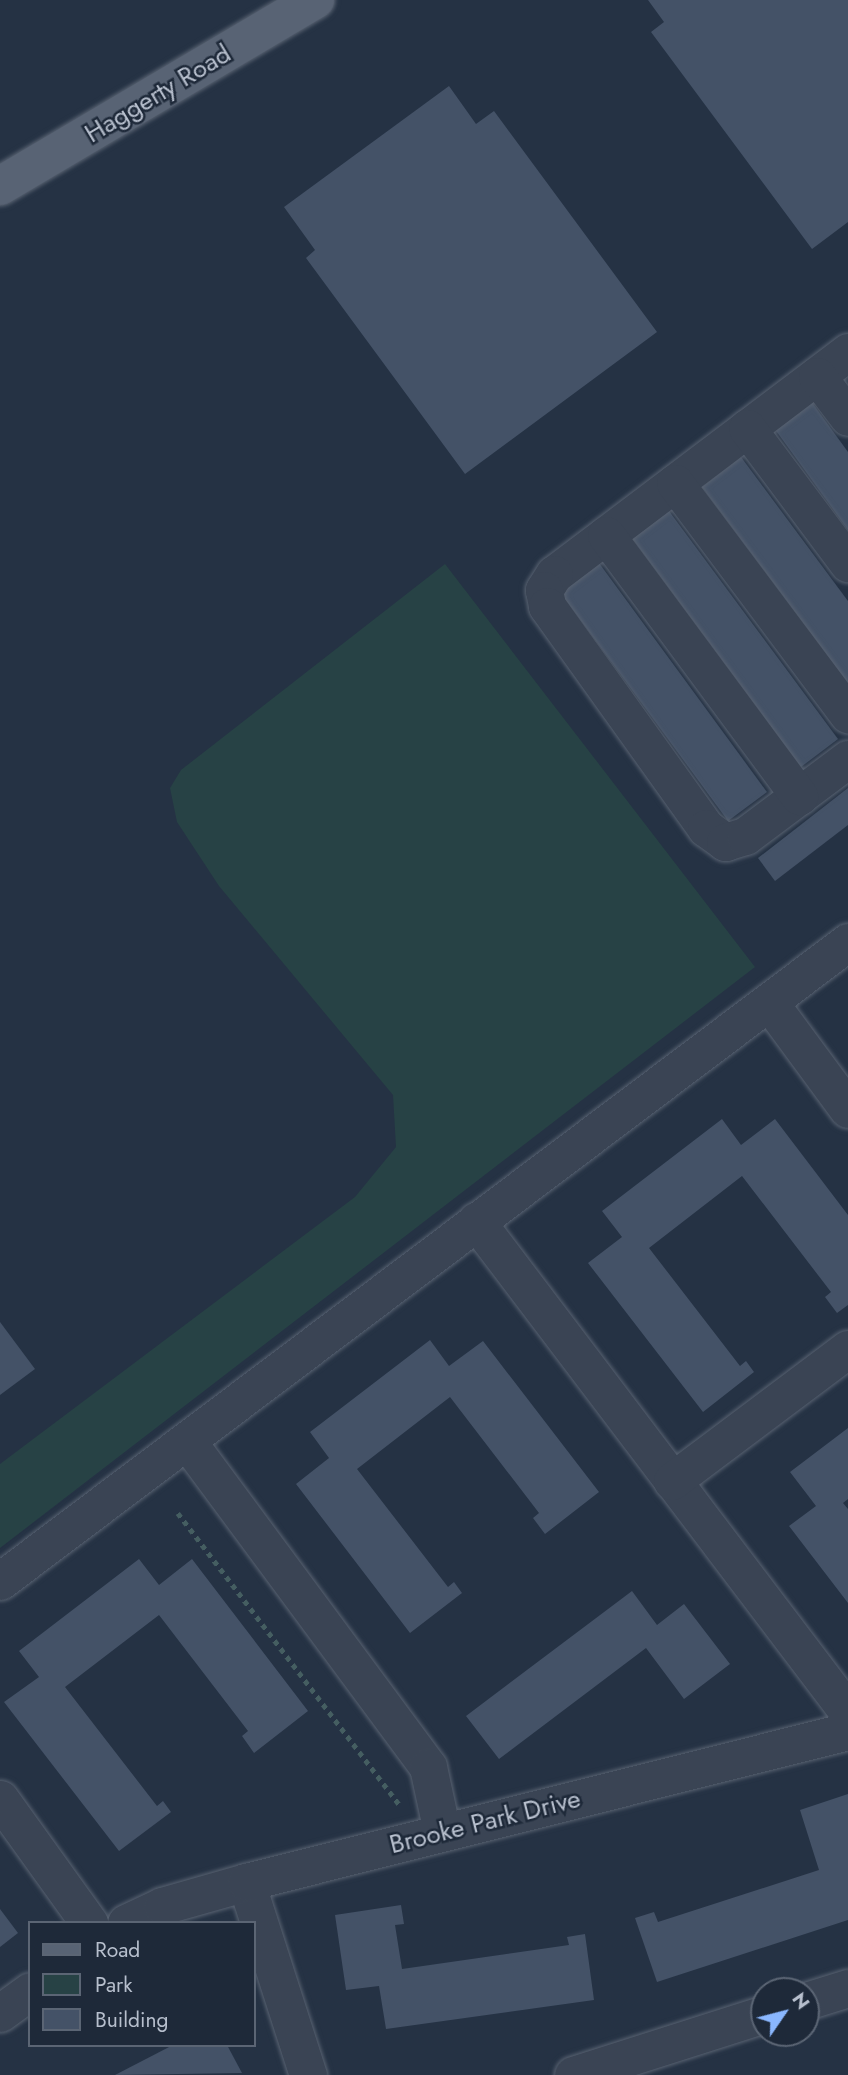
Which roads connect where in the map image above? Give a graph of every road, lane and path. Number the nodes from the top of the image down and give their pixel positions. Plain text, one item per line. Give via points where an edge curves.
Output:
1 (315, 0) edge
2 (0, 186) edge
3 (848, 352) edge
4 (817, 376) junction
5 (848, 417) edge
6 (747, 428) junction
7 (675, 483) junction
8 (606, 536) junction
9 (848, 563) edge
10 (848, 714) edge
11 (848, 759) edge
12 (799, 796) junction
13 (848, 942) edge
14 (769, 1002) junction
15 (848, 1109) edge
16 (476, 1221) junction
17 (848, 1349) edge
18 (187, 1441) junction
19 (673, 1481) junction
20 (178, 1513) dead end
21 (0, 1581) edge
22 (848, 1712) edge
23 (848, 1731) edge
24 (0, 1800) edge
25 (403, 1810) dead end
26 (442, 1832) junction
27 (246, 1882) junction
28 (88, 1921) edge
29 (130, 1921) edge
30 (848, 1988) edge
31 (28, 1992) edge
32 (820, 1997) edge
33 (0, 2013) edge
34 (750, 2018) edge
35 (308, 2075) edge
36 (573, 2075) edge

1 - 2 main road, Haggerty Road
3 - 4 street
4 - 5 street
4 - 6 street
6 - 7 street
6 - 9 street
7 - 8 street
7 - 10 street
8 - 12 street
8 - 12 street via 554,575 544,590 547,606 706,828 725,842 746,836
11 - 12 street
13 - 14 street
14 - 15 street
14 - 16 street
16 - 18 street
16 - 19 street
17 - 19 street
18 - 21 street
18 - 26 street via 428,1767
19 - 22 street
20 - 25 path
23 - 26 street, Brooke Park Drive
24 - 28 street
26 - 27 street, Brooke Park Drive
27 - 29 street, Brooke Park Drive via 162,1906
27 - 35 street
30 - 32 street
31 - 33 street
34 - 36 street

